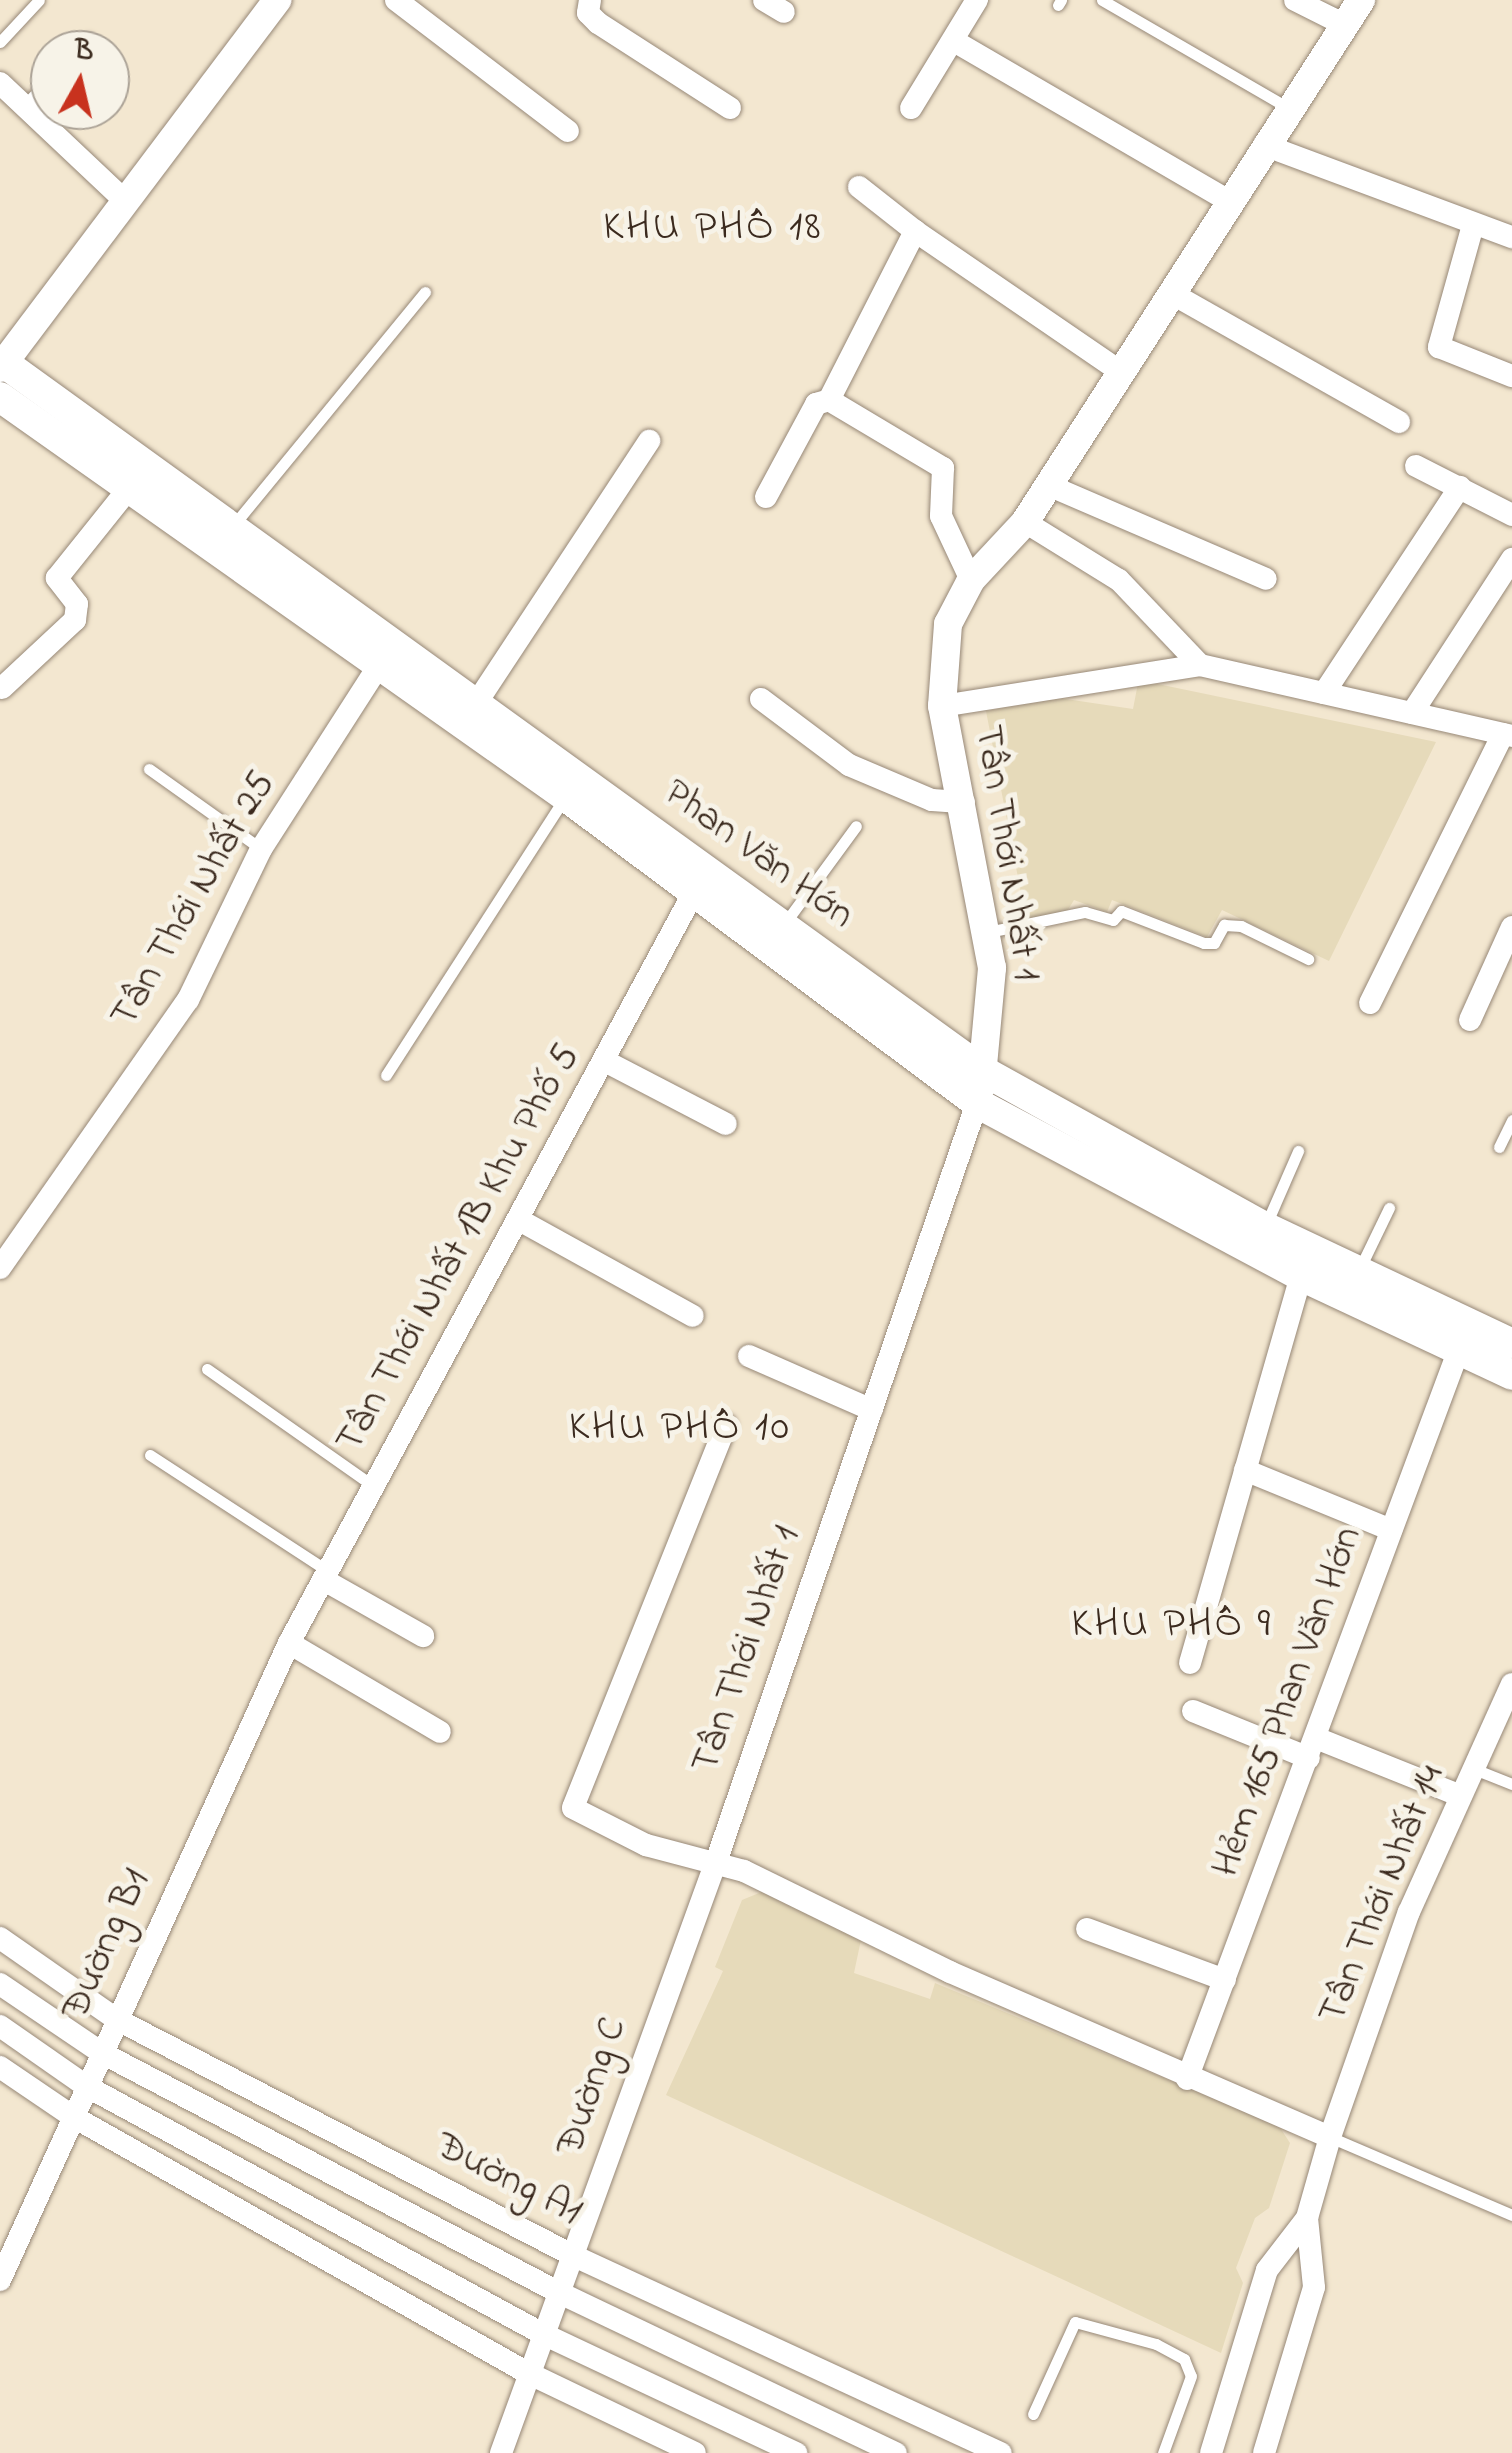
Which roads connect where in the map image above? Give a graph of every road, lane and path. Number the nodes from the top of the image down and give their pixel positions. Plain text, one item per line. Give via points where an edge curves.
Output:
1 (39, 0) edge
2 (277, 0) edge
3 (396, 0) edge
4 (590, 0) edge
5 (976, 0) edge
6 (1102, 0) edge
7 (1295, 0) edge
8 (1361, 0) edge
9 (1343, 24) junction
10 (954, 41) junction
11 (0, 42) edge
12 (0, 84) edge
13 (30, 100) edge
14 (24, 106) junction
15 (730, 108) dead end
16 (911, 108) dead end
17 (1288, 108) junction
18 (568, 130) dead end
19 (1264, 145) junction
20 (859, 186) dead end
21 (122, 199) junction
22 (1229, 201) junction
23 (1473, 225) junction
24 (915, 231) junction
25 (1512, 237) edge
26 (425, 292) dead end
27 (1170, 293) junction
28 (1, 364) edge
29 (1120, 372) junction
30 (1512, 376) edge
31 (0, 397) edge
32 (829, 400) junction
33 (1399, 422) dead end
34 (649, 441) dead end
35 (1416, 466) dead end
36 (1048, 485) junction
37 (1460, 487) junction
38 (129, 488) junction
39 (766, 497) dead end
40 (1512, 514) edge
41 (1025, 522) junction
42 (232, 527) junction
43 (1512, 559) edge
44 (1266, 579) dead end
45 (972, 580) junction
46 (380, 664) junction
47 (1200, 665) junction
48 (2, 688) edge
49 (1324, 693) junction
50 (761, 699) dead end
51 (477, 702) junction
52 (942, 706) junction
53 (1412, 713) junction
54 (1508, 735) edge
55 (149, 769) dead end
56 (566, 796) junction
57 (964, 802) junction
58 (856, 826) dead end
59 (261, 850) junction
60 (695, 890) junction
61 (786, 924) junction
62 (1512, 927) edge
63 (986, 933) junction
64 (1308, 960) dead end
65 (1370, 1002) dead end
66 (1470, 1020) dead end
67 (605, 1061) junction
68 (985, 1072) junction
69 (386, 1075) dead end
70 (977, 1103) junction
71 (1512, 1120) edge
72 (726, 1124) dead end
73 (1498, 1147) dead end
74 (1298, 1151) dead end
75 (1389, 1208) dead end
76 (521, 1221) junction
77 (1264, 1227) junction
78 (0, 1268) edge
79 (1357, 1274) junction
80 (1301, 1276) junction
81 (692, 1316) dead end
82 (1512, 1344) edge
83 (1459, 1350) junction
84 (749, 1356) dead end
85 (207, 1369) dead end
86 (1512, 1375) edge
87 (872, 1410) junction
88 (726, 1425) dead end
89 (150, 1455) dead end
90 (1246, 1470) junction
91 (372, 1485) junction
92 (1391, 1530) junction
93 (326, 1576) junction
94 (424, 1636) dead end
95 (289, 1643) junction
96 (1190, 1662) dead end
97 (1512, 1684) edge
98 (1192, 1710) dead end
99 (440, 1732) dead end
100 (1312, 1748) junction
101 (1474, 1769) junction
102 (1512, 1784) edge
103 (1461, 1796) junction
104 (717, 1859) junction
105 (1088, 1929) dead end
106 (0, 1938) edge
107 (1225, 1980) junction
108 (0, 1984) edge
109 (116, 2019) junction
110 (0, 2026) edge
111 (102, 2053) junction
112 (0, 2067) edge
113 (1187, 2079) junction
114 (86, 2086) junction
115 (72, 2116) junction
116 (1330, 2137) junction
117 (1512, 2214) edge
118 (1307, 2218) junction
119 (574, 2256) junction
120 (0, 2280) edge
121 (560, 2293) junction
122 (543, 2334) junction
123 (528, 2374) junction
124 (1033, 2414) dead end
125 (500, 2453) edge
126 (695, 2453) edge
127 (796, 2453) edge
128 (896, 2453) edge
129 (1001, 2453) edge
130 (1163, 2453) edge
131 (1211, 2453) edge
132 (1264, 2453) edge

1 - 11 lane
2 - 21 street
3 - 18 street
4 - 15 street via 588,13 598,23
5 - 10 street
6 - 17 lane
7 - 9 street
8 - 9 street, Tân Thới Nhất 1
9 - 17 street, Tân Thới Nhất 1
10 - 16 street
10 - 22 street
12 - 14 street
13 - 14 lane
14 - 21 street
17 - 19 street, Tân Thới Nhất 1
19 - 22 street, Tân Thới Nhất 1
19 - 23 street
20 - 24 street
21 - 28 street
22 - 27 street, Tân Thới Nhất 1
23 - 25 street
23 - 30 street via 1439,348
24 - 29 street
24 - 32 street
26 - 42 lane
27 - 29 street, Tân Thới Nhất 1
27 - 33 street
28 - 42 main road, Phan Văn Hớn
29 - 36 street, Tân Thới Nhất 1
31 - 38 main road, Phan Văn Hớn
32 - 39 street via 816,404
32 - 45 street via 943,468 941,516
34 - 51 street
35 - 37 street
36 - 41 street, Tân Thới Nhất 1
36 - 44 street
37 - 40 street
37 - 49 street
38 - 46 main road, Phan Văn Hớn
38 - 48 street via 57,578 77,604 75,620
41 - 45 street, Tân Thới Nhất 1
41 - 47 street via 1119,580
42 - 51 main road, Phan Văn Hớn
43 - 53 street
45 - 52 street, Tân Thới Nhất 1 via 948,624
46 - 56 main road, Phan Văn Hớn
46 - 59 street, Tân Thới Nhất 25
47 - 49 street
47 - 52 street
49 - 53 street
50 - 57 street via 849,765 932,800
51 - 61 main road, Phan Văn Hớn
52 - 57 street, Tân Thới Nhất 1
53 - 54 street
54 - 65 street
55 - 59 lane
56 - 60 main road, Phan Văn Hớn
56 - 69 lane
57 - 63 street, Tân Thới Nhất 1
58 - 61 lane
59 - 78 street, Tân Thới Nhất 25 via 188,1000
60 - 67 street, Tân Thới Nhất 1B Khu Phố 5
60 - 70 main road, Phan Văn Hớn
61 - 68 main road, Phan Văn Hớn
62 - 66 street
63 - 64 lane via 1085,912 1113,920 1122,910 1204,944 1214,943 1224,925 1241,926
63 - 68 street, Tân Thới Nhất 1 via 992,968
67 - 72 street
67 - 76 street, Tân Thới Nhất 1B Khu Phố 5
68 - 70 street, Tân Thới Nhất 1
68 - 77 main road, Phan Văn Hớn
70 - 80 main road, Phan Văn Hớn
70 - 87 street, Tân Thới Nhất 1
71 - 73 lane
74 - 77 lane
75 - 79 lane
76 - 81 street
76 - 91 street, Tân Thới Nhất 1B Khu Phố 5
77 - 79 main road, Phan Văn Hớn
79 - 82 main road, Phan Văn Hớn
80 - 83 main road, Phan Văn Hớn
80 - 90 street
83 - 86 main road, Phan Văn Hớn
83 - 92 street, Hẻm 165 Phan Văn Hớn
84 - 87 street
85 - 91 lane
87 - 104 street, Tân Thới Nhất 1
88 - 104 street via 573,1808 646,1845
89 - 93 lane
90 - 92 street
90 - 96 street
91 - 93 street, Tân Thới Nhất 1B Khu Phố 5
92 - 100 street, Hẻm 165 Phan Văn Hớn
93 - 94 street
93 - 95 street, Tân Thới Nhất 1B Khu Phố 5
95 - 99 street
95 - 109 street, Đường B1
97 - 101 street, Tân Thới Nhất 14
98 - 100 street
100 - 103 street
100 - 107 street, Hẻm 165 Phan Văn Hớn
101 - 102 lane
101 - 103 street, Tân Thới Nhất 14
103 - 116 street, Tân Thới Nhất 14 via 1410,1912
104 - 113 street
104 - 119 street, Đường C
105 - 107 street
106 - 109 street, Đường A1
107 - 113 street, Hẻm 165 Phan Văn Hớn
108 - 111 street, Đường A1
109 - 111 street, Đường B1
109 - 119 street, Đường A1
110 - 114 street
111 - 114 street, Đường B1
111 - 121 street, Đường A1
112 - 115 street
113 - 116 street
114 - 115 street, Đường B1
114 - 122 street
115 - 120 street, Đường B1
115 - 123 street
116 - 117 lane
116 - 118 street, Tân Thới Nhất 14
118 - 131 street via 1267,2270
118 - 132 street via 1314,2287
119 - 121 street, Đường C
119 - 129 street, Đường A1
121 - 122 street, Đường C
121 - 128 street, Đường A1
122 - 123 street, Đường C
122 - 127 street
123 - 125 street, Đường C
123 - 126 street
124 - 130 lane via 1075,2322 1156,2344 1184,2359 1191,2376

